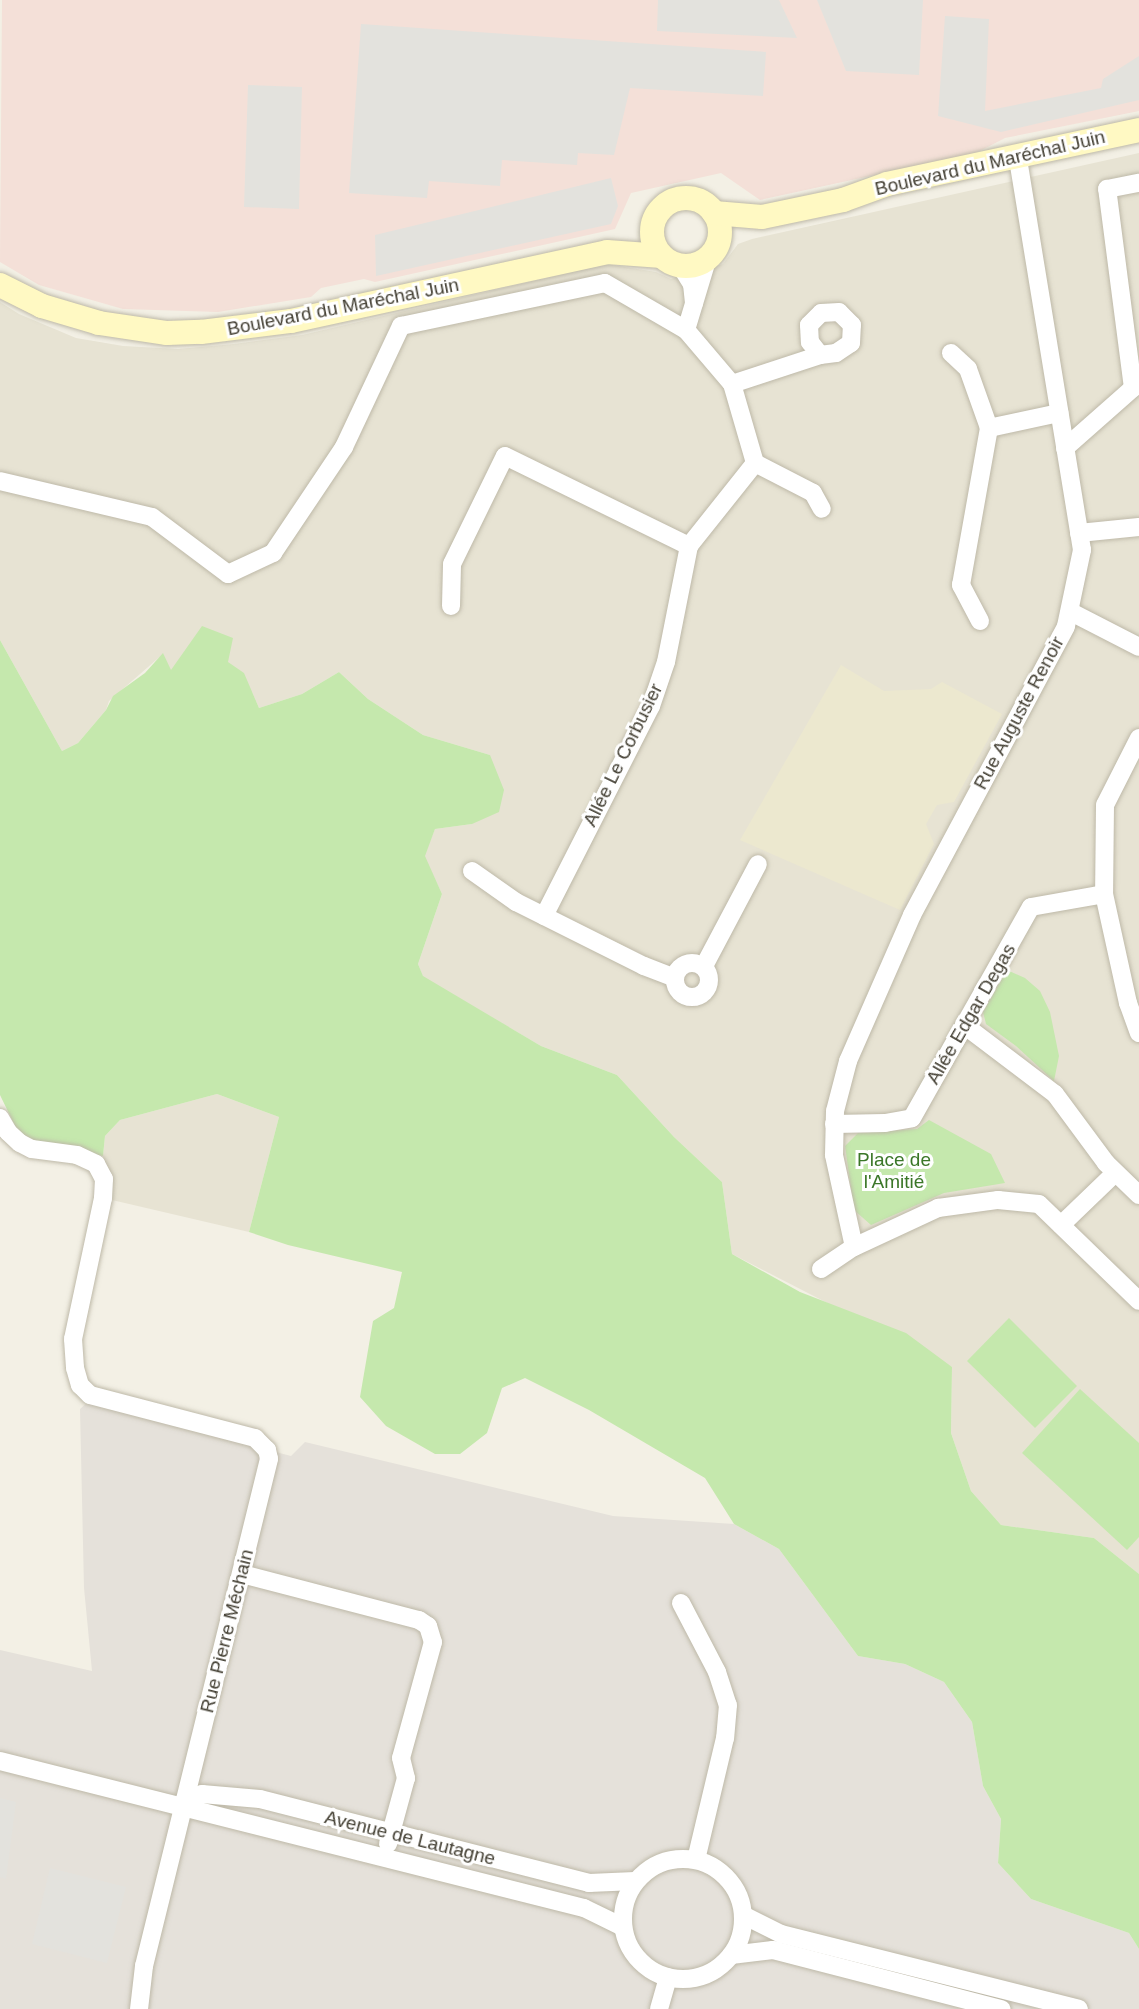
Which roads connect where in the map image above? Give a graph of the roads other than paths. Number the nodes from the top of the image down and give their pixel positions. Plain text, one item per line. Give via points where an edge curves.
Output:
1 (1139, 130) edge
2 (1139, 143) edge
3 (1018, 163) junction
4 (1139, 183) edge
5 (714, 213) junction
6 (762, 217) junction
7 (652, 226) junction
8 (713, 249) junction
9 (607, 252) junction
10 (671, 260) junction
11 (0, 285) edge
12 (375, 303) junction
13 (694, 310) junction
14 (401, 326) junction
15 (686, 330) junction
16 (951, 353) dead end
17 (820, 355) dead end
18 (732, 384) junction
19 (1059, 413) junction
20 (989, 428) junction
21 (1065, 447) junction
22 (755, 463) junction
23 (0, 481) edge
24 (822, 509) dead end
25 (1139, 527) edge
26 (1079, 533) junction
27 (689, 546) junction
28 (451, 606) dead end
29 (1071, 612) junction
30 (980, 621) dead end
31 (1139, 647) edge
32 (1139, 738) edge
33 (758, 864) dead end
34 (472, 870) dead end
35 (1104, 894) junction
36 (544, 916) junction
37 (704, 967) junction
38 (675, 978) junction
39 (964, 1025) junction
40 (1139, 1033) edge
41 (0, 1118) edge
42 (834, 1124) junction
43 (1115, 1173) junction
44 (1139, 1195) edge
45 (1061, 1225) junction
46 (855, 1247) junction
47 (821, 1269) dead end
48 (1139, 1301) edge
49 (242, 1574) junction
50 (681, 1603) dead end
51 (0, 1761) edge
52 (184, 1803) junction
53 (390, 1833) junction
54 (384, 1857) junction
55 (696, 1860) junction
56 (635, 1881) junction
57 (743, 1915) junction
58 (623, 1927) junction
59 (731, 1955) junction
60 (668, 1977) junction
61 (139, 2009) edge
62 (659, 2009) edge
63 (1001, 2009) edge
64 (1079, 2009) edge

1 - 3 main road, Boulevard du Maréchal Juin
2 - 3 main road, Boulevard du Maréchal Juin
3 - 6 main road, Boulevard du Maréchal Juin via 887,184 843,200
3 - 19 street, Rue Auguste Renoir
4 - 21 street via 1107,188 1133,388
5 - 6 main road, Boulevard du Maréchal Juin
5 - 7 main road, Boulevard du Maréchal Juin via 696,200 676,199 660,209
5 - 8 main road via 720,232
6 - 8 main road, Boulevard du Maréchal Juin
7 - 9 main road, Boulevard du Maréchal Juin
7 - 10 main road via 652,237
8 - 10 main road, Boulevard du Maréchal Juin via 690,265
8 - 13 street
9 - 10 main road, Boulevard du Maréchal Juin
9 - 12 main road, Boulevard du Maréchal Juin
10 - 13 street via 692,284
11 - 12 main road, Boulevard du Maréchal Juin via 70,316 167,333 235,330
12 - 14 street
13 - 15 street
14 - 15 street via 605,283
14 - 23 street via 344,447 273,553 228,574 152,517
15 - 18 street
16 - 20 street via 968,369
17 - 18 street
18 - 22 street
19 - 20 street
19 - 21 street, Rue Auguste Renoir
20 - 30 street via 961,585
21 - 26 street, Rue Auguste Renoir
22 - 24 street via 813,493
22 - 27 street, Allée Le Corbusier
25 - 26 street
26 - 29 street, Rue Auguste Renoir via 1082,550
27 - 28 street via 505,456 452,564
27 - 36 street, Allée Le Corbusier via 666,662 651,706
29 - 31 street
29 - 42 street, Rue Auguste Renoir via 912,915 848,1061
32 - 35 street via 1105,805
33 - 37 street
34 - 36 street
35 - 39 street, Allée Edgar Degas via 1031,907
35 - 40 street
36 - 38 street
37 - 38 street via 694,963 681,966
37 - 38 street via 709,982 702,993 690,997 678,991
39 - 42 street, Allée Edgar Degas via 912,1118
39 - 43 street via 1055,1094
41 - 49 street, Rue Pierre Méchain via 20,1143 77,1155 96,1164 104,1179 73,1339 80,1385 90,1395 262,1444 268,1469
42 - 46 street, Rue Auguste Renoir via 834,1156
43 - 44 street
43 - 45 street
45 - 46 street via 1039,1204 998,1200 939,1208
45 - 48 street
46 - 47 street
49 - 52 street, Rue Pierre Méchain
49 - 53 street via 428,1626 433,1642 401,1758 406,1777
50 - 55 street via 717,1672 727,1705 725,1738
51 - 52 street
52 - 53 street, Avenue de Lautagne via 202,1794 260,1799
52 - 54 street, Avenue de Lautagne
52 - 61 street, Rue Pierre Méchain via 144,1966
53 - 54 street
53 - 56 street, Avenue de Lautagne via 589,1883
54 - 58 street, Avenue de Lautagne via 584,1908
55 - 56 street via 656,1864
55 - 57 street via 729,1880
56 - 58 street via 625,1903
57 - 59 street
57 - 64 street via 781,1934
58 - 60 street via 638,1959
59 - 60 street via 703,1976
59 - 63 street via 773,1950
60 - 62 street

